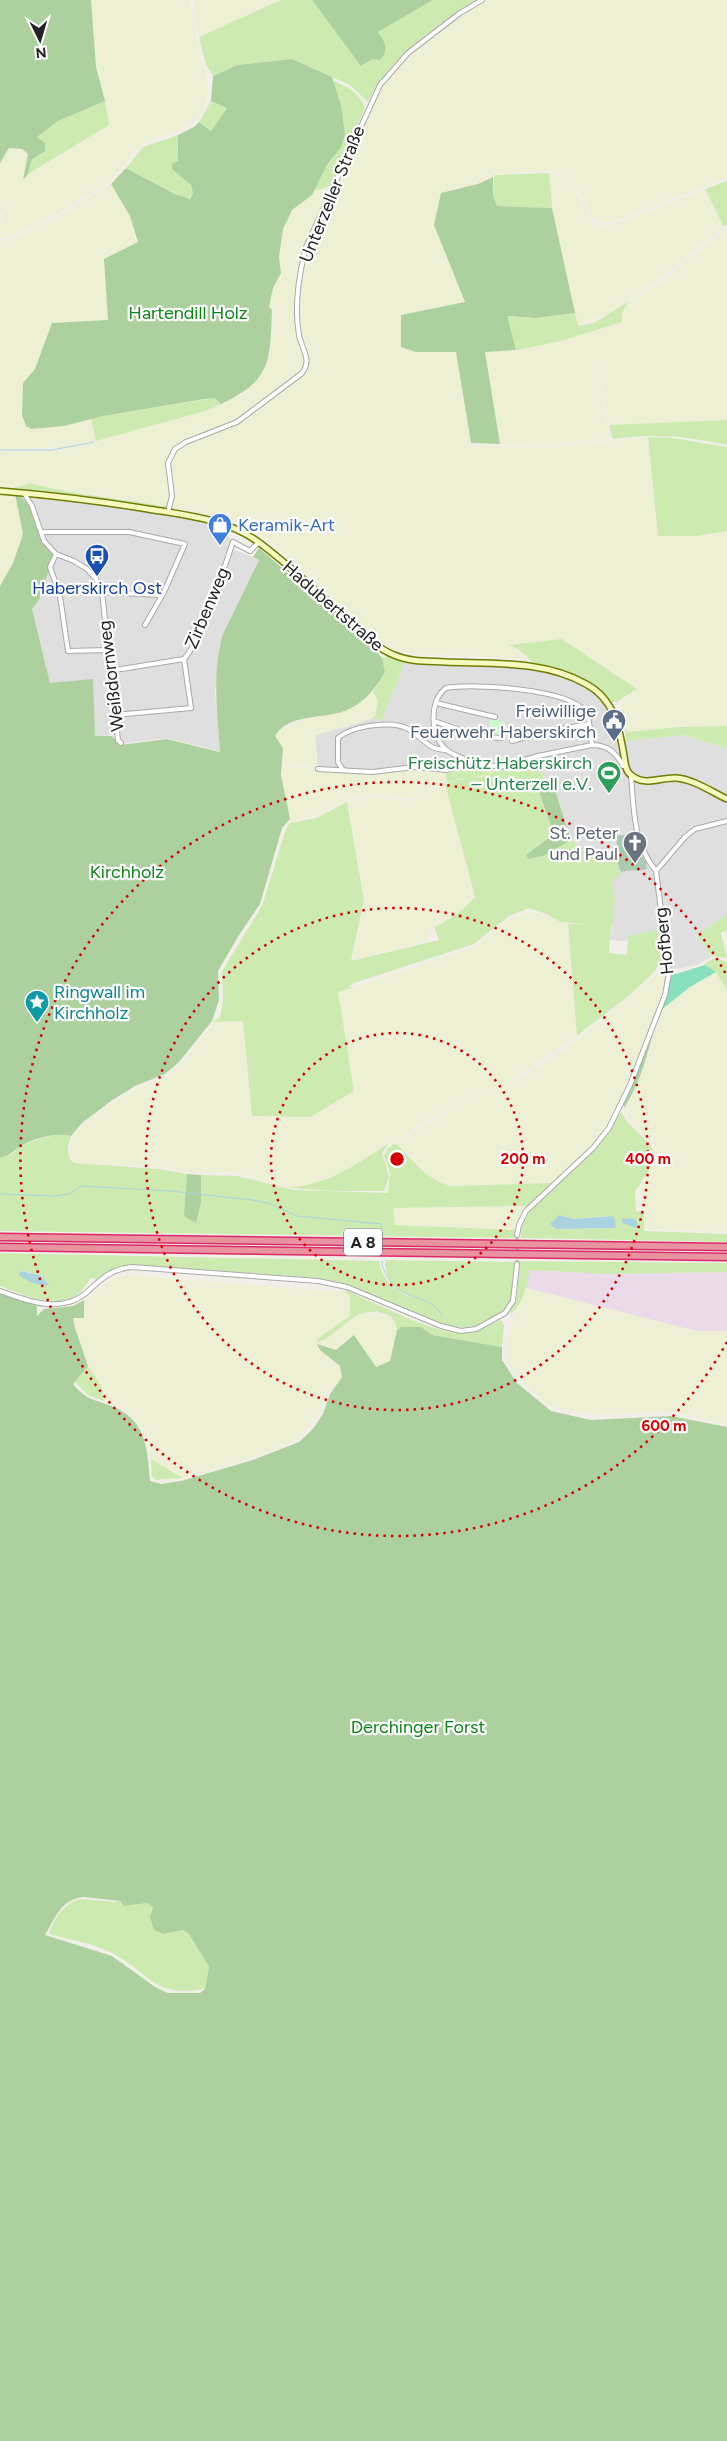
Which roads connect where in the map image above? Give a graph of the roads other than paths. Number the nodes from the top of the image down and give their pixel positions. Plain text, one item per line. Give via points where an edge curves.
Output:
1 (482, 0) edge
2 (0, 490) edge
3 (24, 493) junction
4 (168, 512) junction
5 (42, 532) junction
6 (258, 542) junction
7 (56, 554) junction
8 (102, 592) junction
9 (161, 595) junction
10 (145, 625) dead end
11 (107, 650) junction
12 (184, 659) junction
13 (109, 671) junction
14 (436, 703) junction
15 (115, 715) junction
16 (495, 717) dead end
17 (434, 721) junction
18 (589, 724) junction
19 (501, 738) dead end
20 (512, 741) dead end
21 (121, 743) dead end
22 (592, 745) junction
23 (447, 750) junction
24 (472, 762) junction
25 (626, 766) junction
26 (318, 769) dead end
27 (342, 770) junction
28 (631, 776) junction
29 (727, 799) edge
30 (727, 821) edge
31 (656, 871) junction
32 (517, 1235) tunnel mouth
33 (0, 1237) edge
34 (0, 1247) edge
35 (727, 1247) edge
36 (727, 1257) edge
37 (517, 1264) tunnel mouth
38 (0, 1291) edge

1 - 4 street, Unterzeller Straße via 430,34 392,68 380,85 306,247 301,268 298,326 307,358 306,368 237,422 175,449 168,468 172,496
2 - 3 street, Hadubertstraße
3 - 4 street, Hadubertstraße
3 - 5 street
4 - 6 street, Hadubertstraße via 231,526
5 - 7 street via 44,541
5 - 9 street via 129,532 185,544
6 - 12 street, Zirbenweg via 250,551 233,542 198,635
6 - 25 street, Hadubertstraße via 392,655 415,660 536,666 562,672 594,688 608,702 616,717
7 - 8 street, Weißdornweg via 87,569
7 - 11 street via 50,567 60,596 68,651
8 - 9 street
8 - 11 street, Weißdornweg
9 - 10 street
11 - 13 street, Weißdornweg
12 - 13 street, Zirbenweg
12 - 15 street via 191,708
13 - 15 street, Weißdornweg
14 - 16 street
14 - 17 street
14 - 18 street via 442,691 449,688 522,690 570,701 584,711
15 - 21 street, Weißdornweg
17 - 19 street via 477,736
17 - 23 street via 436,734
18 - 20 street
18 - 22 street
22 - 24 street via 500,767
22 - 25 street via 609,749
23 - 24 street
23 - 27 street via 436,750 426,745 408,728 380,724 338,738 338,762
24 - 27 street via 447,770 415,767 372,772
25 - 28 street, Hadubertstraße
26 - 27 street
28 - 29 street via 652,782 684,780
28 - 31 street via 636,830
30 - 31 street via 695,828
31 - 32 street, Hofberg via 669,973 665,994 630,1085 609,1128 594,1148 533,1204 519,1224
33 - 35 highway, A 8
34 - 36 highway, A 8
37 - 38 street via 513,1301 505,1313 476,1329 461,1331 338,1284 318,1281 141,1267 111,1272 72,1302 45,1304

